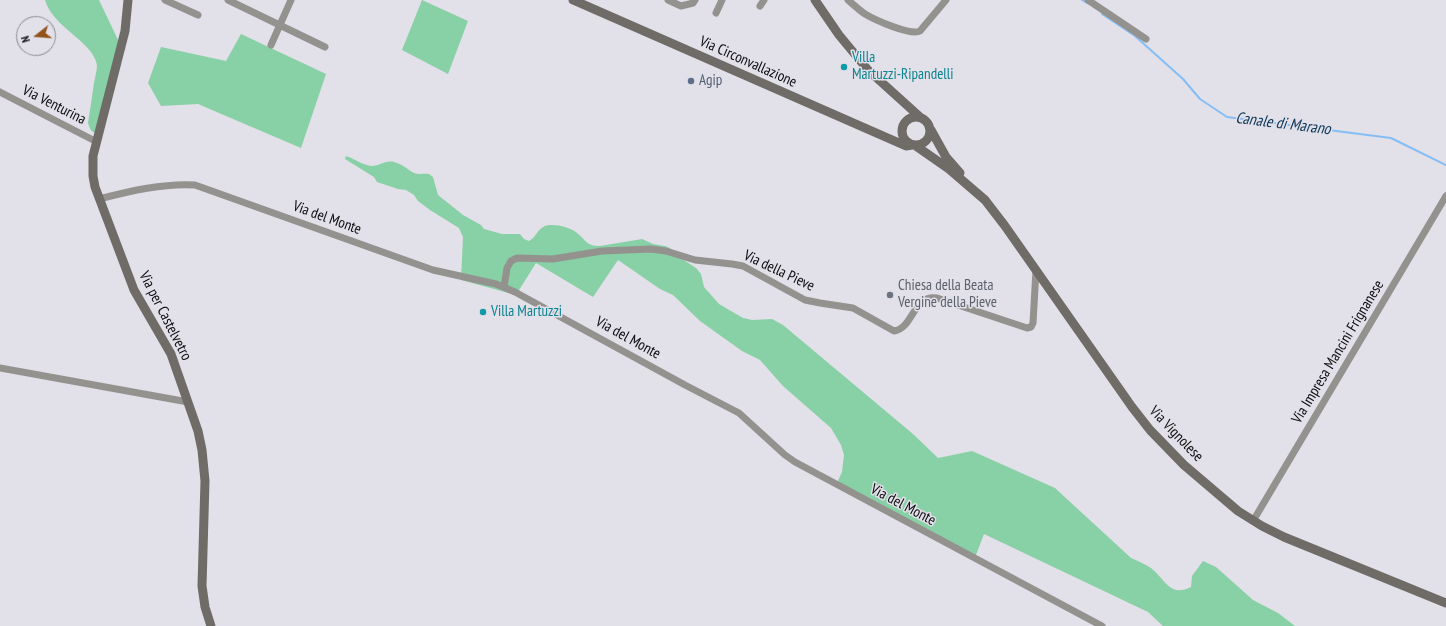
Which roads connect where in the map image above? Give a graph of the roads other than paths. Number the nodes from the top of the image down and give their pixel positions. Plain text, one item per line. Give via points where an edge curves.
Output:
1 (128, 0) edge
2 (165, 0) edge
3 (228, 0) edge
4 (291, 0) edge
5 (573, 0) edge
6 (668, 0) edge
7 (722, 0) edge
8 (815, 0) edge
9 (848, 0) edge
10 (946, 0) edge
11 (1088, 0) edge
12 (238, 2) edge
13 (694, 2) edge
14 (716, 13) dead end
15 (198, 15) dead end
16 (280, 26) junction
17 (1146, 39) dead end
18 (271, 45) dead end
19 (325, 47) dead end
20 (0, 92) edge
21 (902, 100) junction
22 (920, 117) junction
23 (907, 120) junction
24 (931, 130) junction
25 (902, 135) junction
26 (890, 139) junction
27 (97, 142) junction
28 (914, 146) junction
29 (967, 184) junction
30 (1446, 196) edge
31 (99, 198) junction
32 (1036, 270) junction
33 (504, 287) junction
34 (0, 368) edge
35 (188, 402) junction
36 (1253, 521) junction
37 (1446, 603) edge
38 (212, 626) edge
39 (1102, 626) edge

1 - 27 main road, Via per Castelvetro via 125,32
2 - 15 street
3 - 12 street
4 - 16 street
5 - 26 main road, Via Circonvallazione
6 - 13 street via 681,6
7 - 14 street
8 - 21 main road via 868,70
9 - 10 street via 869,16 916,33
11 - 17 street
12 - 16 street
16 - 18 street
16 - 19 street
20 - 27 street, Via Venturina
21 - 22 main road
21 - 23 main road
22 - 23 main road
22 - 24 main road via 928,123
23 - 25 main road
24 - 28 main road via 925,143
24 - 29 main road via 946,157
25 - 26 main road
25 - 28 main road
26 - 28 main road, Via Circonvallazione via 906,146
27 - 31 main road, Via per Castelvetro via 93,156 93,176
28 - 29 main road, Via Circonvallazione
29 - 32 main road, Via Vignolese via 996,213
30 - 36 street, Via Impresa Mancini Frignanese
31 - 33 street, Via del Monte via 167,186 195,185 433,270
31 - 35 main road, Via per Castelvetro via 134,290 171,354
32 - 33 street, Via della Pieve via 1034,320 1027,328 930,297 922,301 902,328 894,331 853,308 805,300 743,266 695,260 651,249 602,251 553,259 517,258 510,261
32 - 36 main road, Via Vignolese via 1150,430 1184,465
33 - 39 street, Via del Monte via 739,413 795,462
34 - 35 street
35 - 38 main road, Via per Castelvetro via 198,431 203,460 202,586 205,607
36 - 37 main road, Via Vignolese via 1284,537

